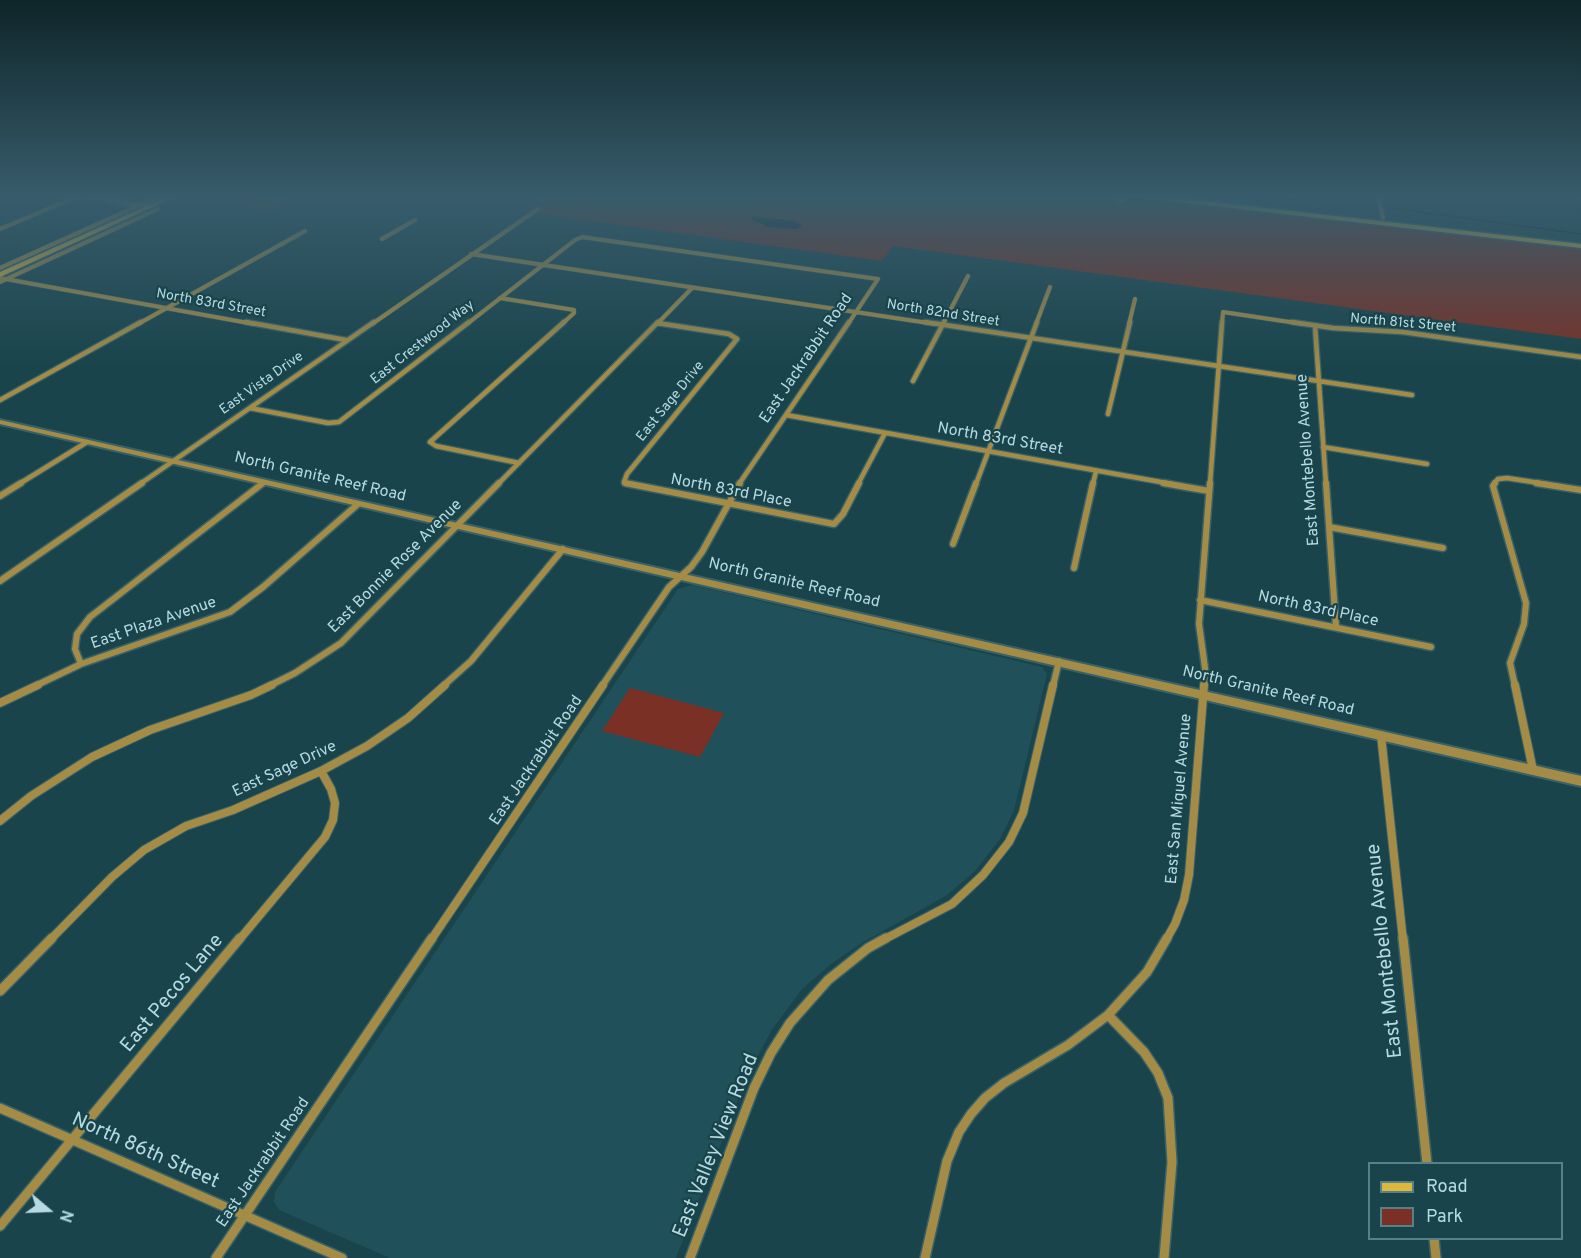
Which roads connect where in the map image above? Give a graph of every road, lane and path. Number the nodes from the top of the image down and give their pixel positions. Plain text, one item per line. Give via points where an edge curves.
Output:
1 (32, 254) edge
2 (55, 254) edge
3 (264, 254) edge
4 (471, 254) joint
5 (557, 254) edge
6 (700, 254) edge
7 (543, 265) junction
8 (0, 268) edge
9 (968, 276) dead end
10 (2, 278) edge
11 (878, 279) joint
12 (1050, 287) dead end
13 (692, 288) junction
14 (501, 297) junction
15 (1135, 299) dead end
16 (166, 308) junction
17 (855, 312) junction
18 (1223, 312) joint
19 (657, 323) junction
20 (942, 326) junction
21 (1315, 326) junction
22 (1030, 339) junction
23 (346, 340) junction
24 (1123, 351) junction
25 (1581, 357) edge
26 (1219, 365) junction
27 (1319, 380) junction
28 (913, 381) dead end
29 (1412, 394) dead end
30 (0, 400) edge
31 (250, 408) junction
32 (1108, 414) dead end
33 (786, 415) junction
34 (2, 424) edge
35 (885, 433) junction
36 (87, 442) junction
37 (1323, 447) junction
38 (987, 451) junction
39 (173, 461) junction
40 (519, 463) junction
41 (1427, 464) dead end
42 (1096, 471) junction
43 (264, 482) junction
44 (624, 482) joint
45 (1581, 490) edge
46 (1209, 491) junction
47 (0, 496) edge
48 (358, 504) junction
49 (727, 505) junction
50 (458, 526) junction
51 (1329, 527) junction
52 (953, 543) dead end
53 (1443, 548) dead end
54 (563, 549) junction
55 (1074, 568) dead end
56 (681, 576) junction
57 (0, 581) edge
58 (1200, 600) junction
59 (1336, 627) junction
60 (1431, 648) dead end
61 (1059, 661) junction
62 (81, 664) junction
63 (1203, 694) junction
64 (0, 703) edge
65 (1381, 735) junction
66 (1533, 770) junction
67 (321, 771) junction
68 (1581, 781) edge
69 (0, 820) edge
70 (0, 991) edge
71 (1108, 1015) junction
72 (0, 1108) edge
73 (72, 1139) junction
74 (1427, 1162) edge
75 (245, 1216) junction
76 (0, 1226) edge
77 (1434, 1240) edge
78 (216, 1258) edge
79 (342, 1258) edge
80 (690, 1258) edge
81 (925, 1258) edge
82 (1164, 1258) edge
83 (1436, 1258) edge

1 - 8 street
2 - 10 main road
3 - 16 street
4 - 7 street, North 82nd Street
4 - 23 street, East Vista Drive
5 - 7 street, East Crestwood Way
6 - 11 street, East Crestwood Way
7 - 13 street, North 82nd Street
7 - 14 street, East Crestwood Way
9 - 20 street
10 - 16 street, North 83rd Street
11 - 17 street, East Jackrabbit Road
12 - 22 street
13 - 17 street, North 82nd Street
13 - 19 street, East Bonnie Rose Avenue
14 - 31 street, East Crestwood Way via 343,420 335,423
14 - 40 street via 574,310 430,442
15 - 24 street
16 - 23 street, North 83rd Street
16 - 30 street
17 - 20 street, North 82nd Street
17 - 33 street, East Jackrabbit Road
18 - 21 street, North 81st Street
18 - 26 street, East San Miguel Avenue
19 - 40 street, East Bonnie Rose Avenue
19 - 44 street, East Sage Drive via 737,337
20 - 22 street, North 82nd Street
20 - 28 street
21 - 25 street, North 81st Street via 1403,332
21 - 27 street, East Montebello Avenue
22 - 24 street, North 82nd Street
22 - 38 street
23 - 31 street, East Vista Drive
24 - 26 street, North 82nd Street
24 - 32 street
26 - 27 street, North 82nd Street
26 - 46 street, East San Miguel Avenue
27 - 29 street, North 82nd Street
27 - 37 street, East Montebello Avenue
31 - 39 street, East Vista Drive
33 - 35 street, North 83rd Street
33 - 49 street, East Jackrabbit Road
34 - 36 street, North Granite Reef Road
35 - 38 street, North 83rd Street
35 - 49 street, North 83rd Place via 834,524
36 - 39 street, North Granite Reef Road
36 - 47 street
37 - 41 street
37 - 51 street, East Montebello Avenue
38 - 42 street, North 83rd Street
38 - 52 street
39 - 43 street, North Granite Reef Road
39 - 57 street, East Vista Drive
40 - 50 street, East Bonnie Rose Avenue
42 - 46 street, North 83rd Street
42 - 55 street
43 - 48 street, North Granite Reef Road
43 - 62 street via 90,617 77,634 75,649
44 - 49 street, North 83rd Place
45 - 66 street via 1516,479 1498,479 1493,486 1526,603 1524,624 1510,663
46 - 58 street, East San Miguel Avenue
48 - 50 street, North Granite Reef Road
48 - 62 street, East Plaza Avenue via 230,612
49 - 56 street, East Jackrabbit Road via 702,552
50 - 54 street, North Granite Reef Road
50 - 69 street, East Bonnie Rose Avenue via 356,629 323,655 251,695 150,730 92,758
51 - 53 street
51 - 59 street, East Montebello Avenue
54 - 56 street, North Granite Reef Road
54 - 67 street, East Sage Drive via 456,677 387,733
56 - 61 street, North Granite Reef Road
56 - 75 street, East Jackrabbit Road via 669,587
58 - 59 street, North 83rd Place
58 - 63 street, East San Miguel Avenue
59 - 60 street, North 83rd Place
61 - 63 street, North Granite Reef Road
61 - 80 street, East Valley View Road via 1023,813 1009,842 983,875 952,904 868,948 828,980 790,1023 754,1088
62 - 64 street, East Plaza Avenue
63 - 65 street, North Granite Reef Road
63 - 71 street, East San Miguel Avenue via 1184,900 1147,972
65 - 66 street, North Granite Reef Road
65 - 74 street, East Montebello Avenue
66 - 68 street, North Granite Reef Road
67 - 70 street, East Sage Drive via 186,826 144,850 112,877
67 - 73 street, East Pecos Lane via 335,803 325,837
71 - 81 street, East San Miguel Avenue via 1068,1045 1004,1083 971,1114 947,1161
71 - 82 street via 1144,1052 1168,1098 1172,1162
72 - 73 street, North 86th Street
73 - 75 street, North 86th Street
73 - 76 street, East Pecos Lane
75 - 78 street, East Jackrabbit Road
75 - 79 street, North 86th Street
77 - 83 street

